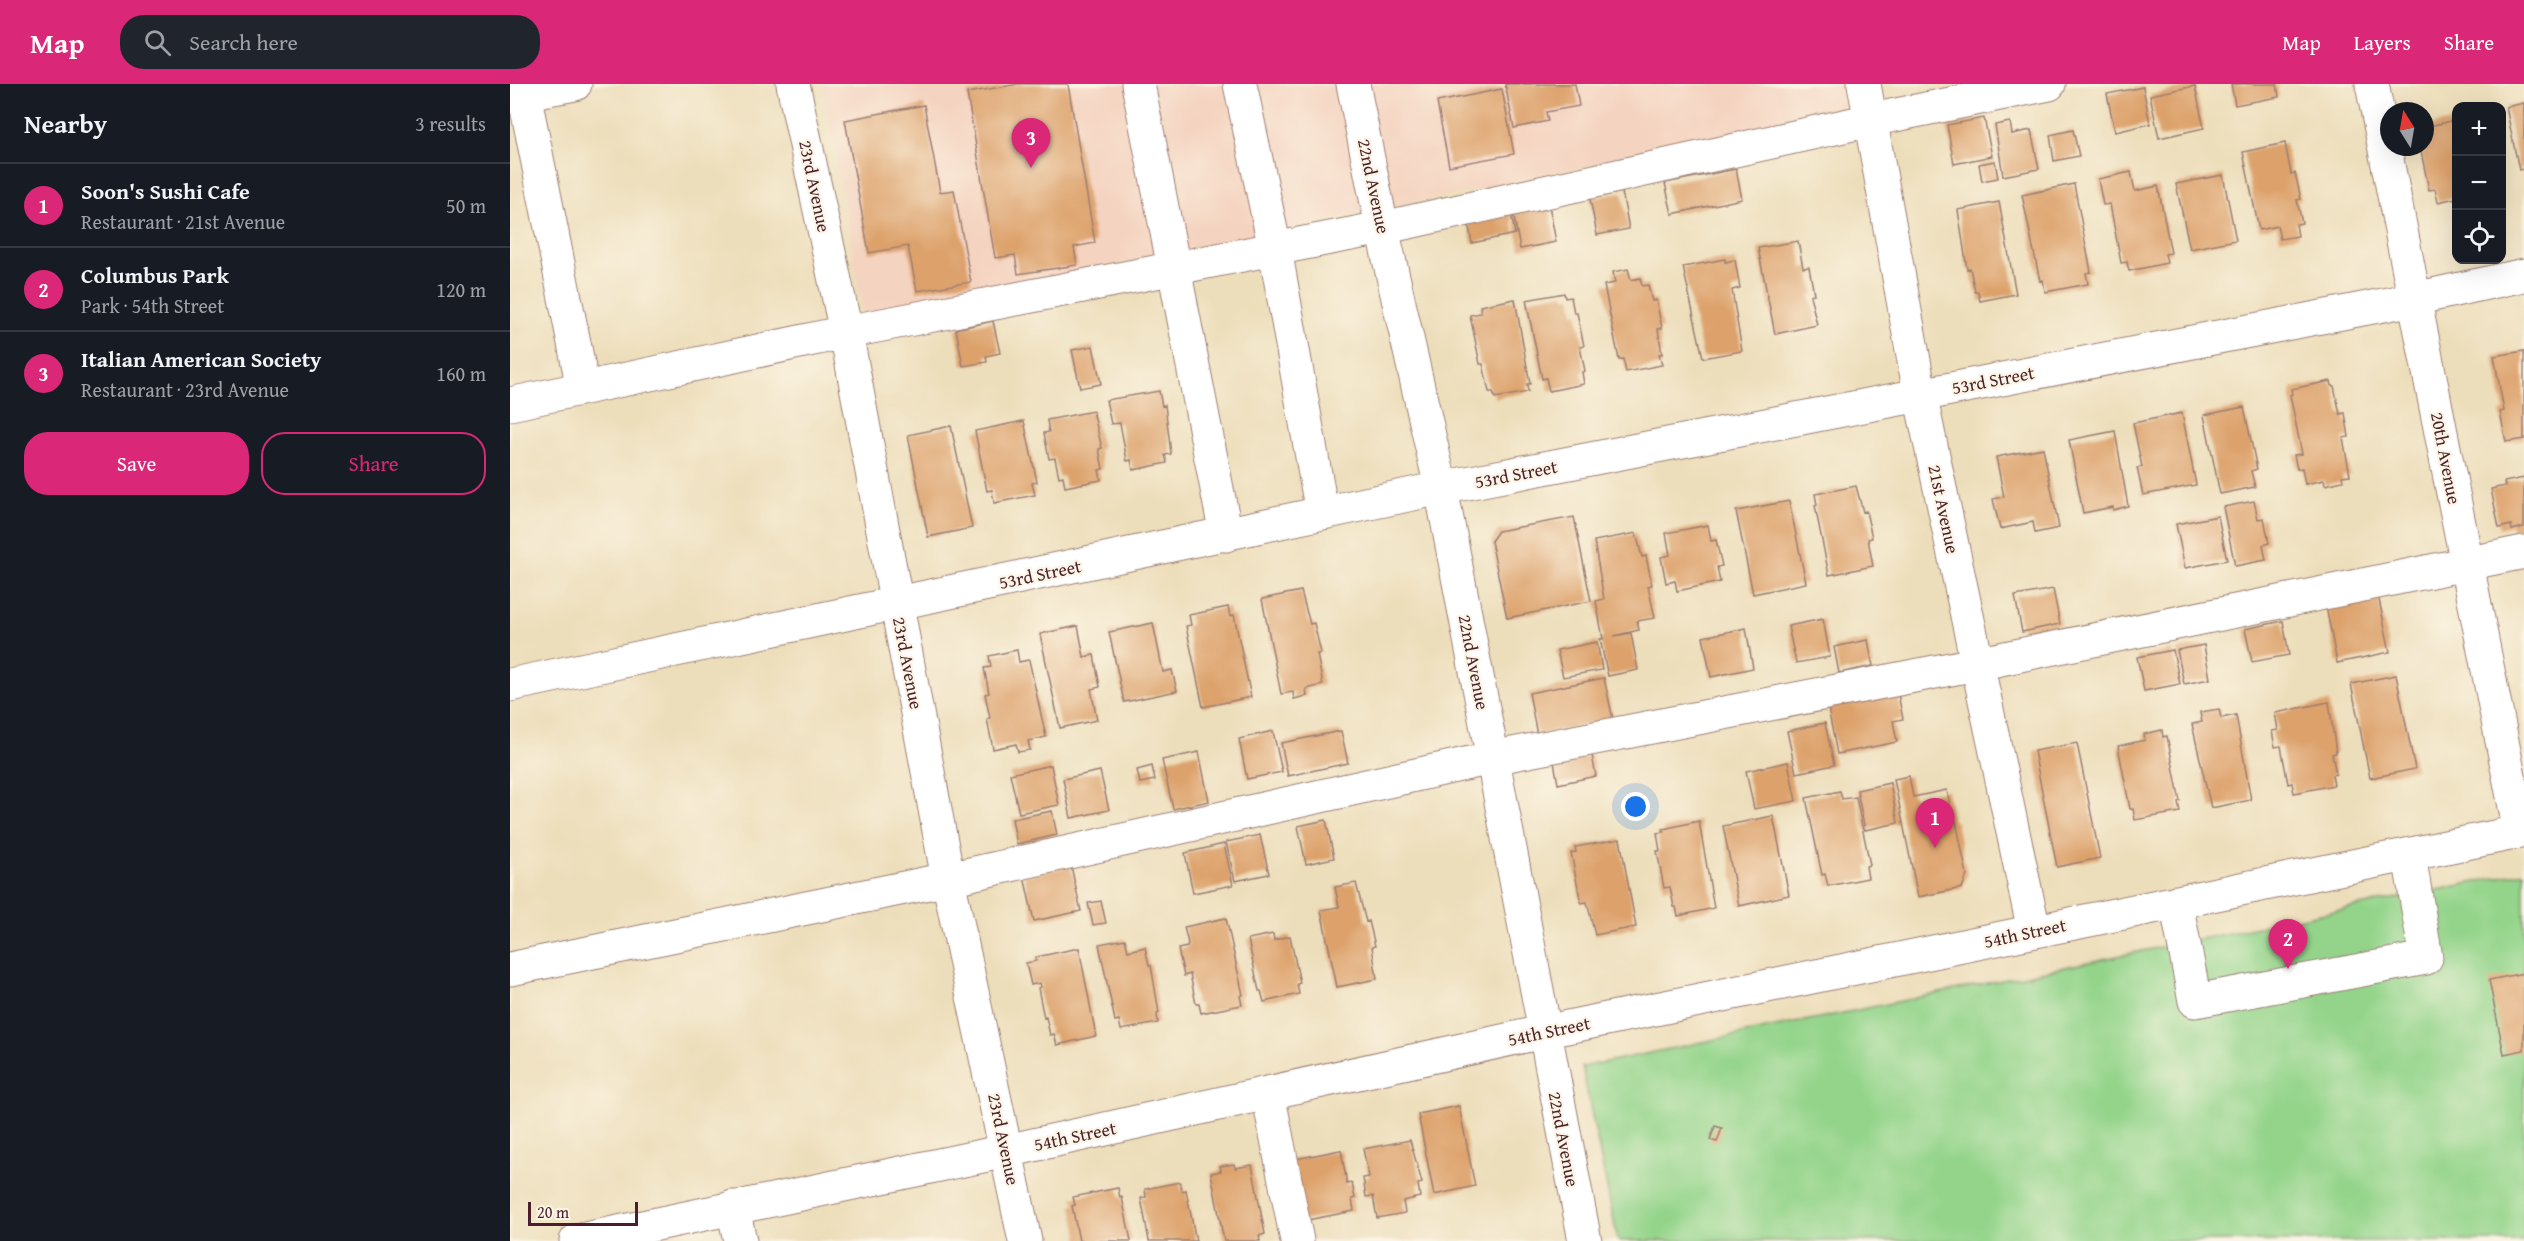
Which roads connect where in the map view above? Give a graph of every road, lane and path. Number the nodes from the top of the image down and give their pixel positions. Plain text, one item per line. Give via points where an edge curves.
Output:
1 (575, 84) edge
2 (793, 84) edge
3 (1138, 84) edge
4 (1240, 84) edge
5 (1353, 84) edge
6 (1864, 84) edge
7 (2049, 84) edge
8 (2372, 84) edge
9 (517, 94) edge
10 (1871, 120) junction
11 (1382, 228) junction
12 (1275, 249) junction
13 (1176, 268) junction
14 (2524, 275) edge
15 (2414, 299) junction
16 (846, 332) junction
17 (583, 388) junction
18 (1920, 394) junction
19 (510, 404) edge
20 (1441, 489) junction
21 (1322, 513) junction
22 (1226, 535) junction
23 (2524, 552) edge
24 (2467, 565) junction
25 (897, 605) junction
26 (1976, 664) junction
27 (510, 685) edge
28 (1492, 758) junction
29 (2522, 831) edge
30 (2409, 855) junction
31 (948, 879) junction
32 (2176, 902) junction
33 (2034, 931) junction
34 (510, 969) edge
35 (1543, 1032) junction
36 (1268, 1093) junction
37 (1006, 1151) junction
38 (733, 1207) junction
39 (576, 1241) edge
40 (740, 1241) edge
41 (1025, 1241) edge
42 (1297, 1241) edge
43 (1585, 1241) edge

1 - 9 street
2 - 16 street, 23rd Avenue
3 - 13 street
4 - 12 street
5 - 11 street, 22nd Avenue
6 - 10 street, 21st Avenue
7 - 10 street
8 - 15 street, 20th Avenue
9 - 17 street
10 - 11 street
10 - 18 street, 21st Avenue
11 - 12 street
11 - 20 street, 22nd Avenue
12 - 13 street
12 - 21 street
13 - 16 street
13 - 22 street
14 - 15 street, 53rd Street
15 - 18 street, 53rd Street
15 - 24 street, 20th Avenue
16 - 17 street
16 - 25 street, 23rd Avenue
17 - 19 street
18 - 20 street, 53rd Street
18 - 26 street, 21st Avenue
20 - 21 street, 53rd Street
20 - 28 street, 22nd Avenue
21 - 22 street, 53rd Street
22 - 25 street, 53rd Street
23 - 24 street
24 - 26 street
24 - 29 street, 20th Avenue
25 - 27 street, 53rd Street
25 - 31 street, 23rd Avenue
26 - 28 street
26 - 33 street, 21st Avenue
28 - 31 street
28 - 35 street, 22nd Avenue
29 - 30 street, 54th Street
30 - 32 street, 54th Street
30 - 32 street via 2426,958 2195,1001
31 - 34 street
31 - 37 street, 23rd Avenue
32 - 33 street, 54th Street
33 - 35 street, 54th Street
35 - 36 street, 54th Street
35 - 43 street, 22nd Avenue
36 - 37 street, 54th Street
36 - 42 street
37 - 38 street, 54th Street
37 - 41 street, 23rd Avenue
38 - 39 street, 54th Street
38 - 40 street

